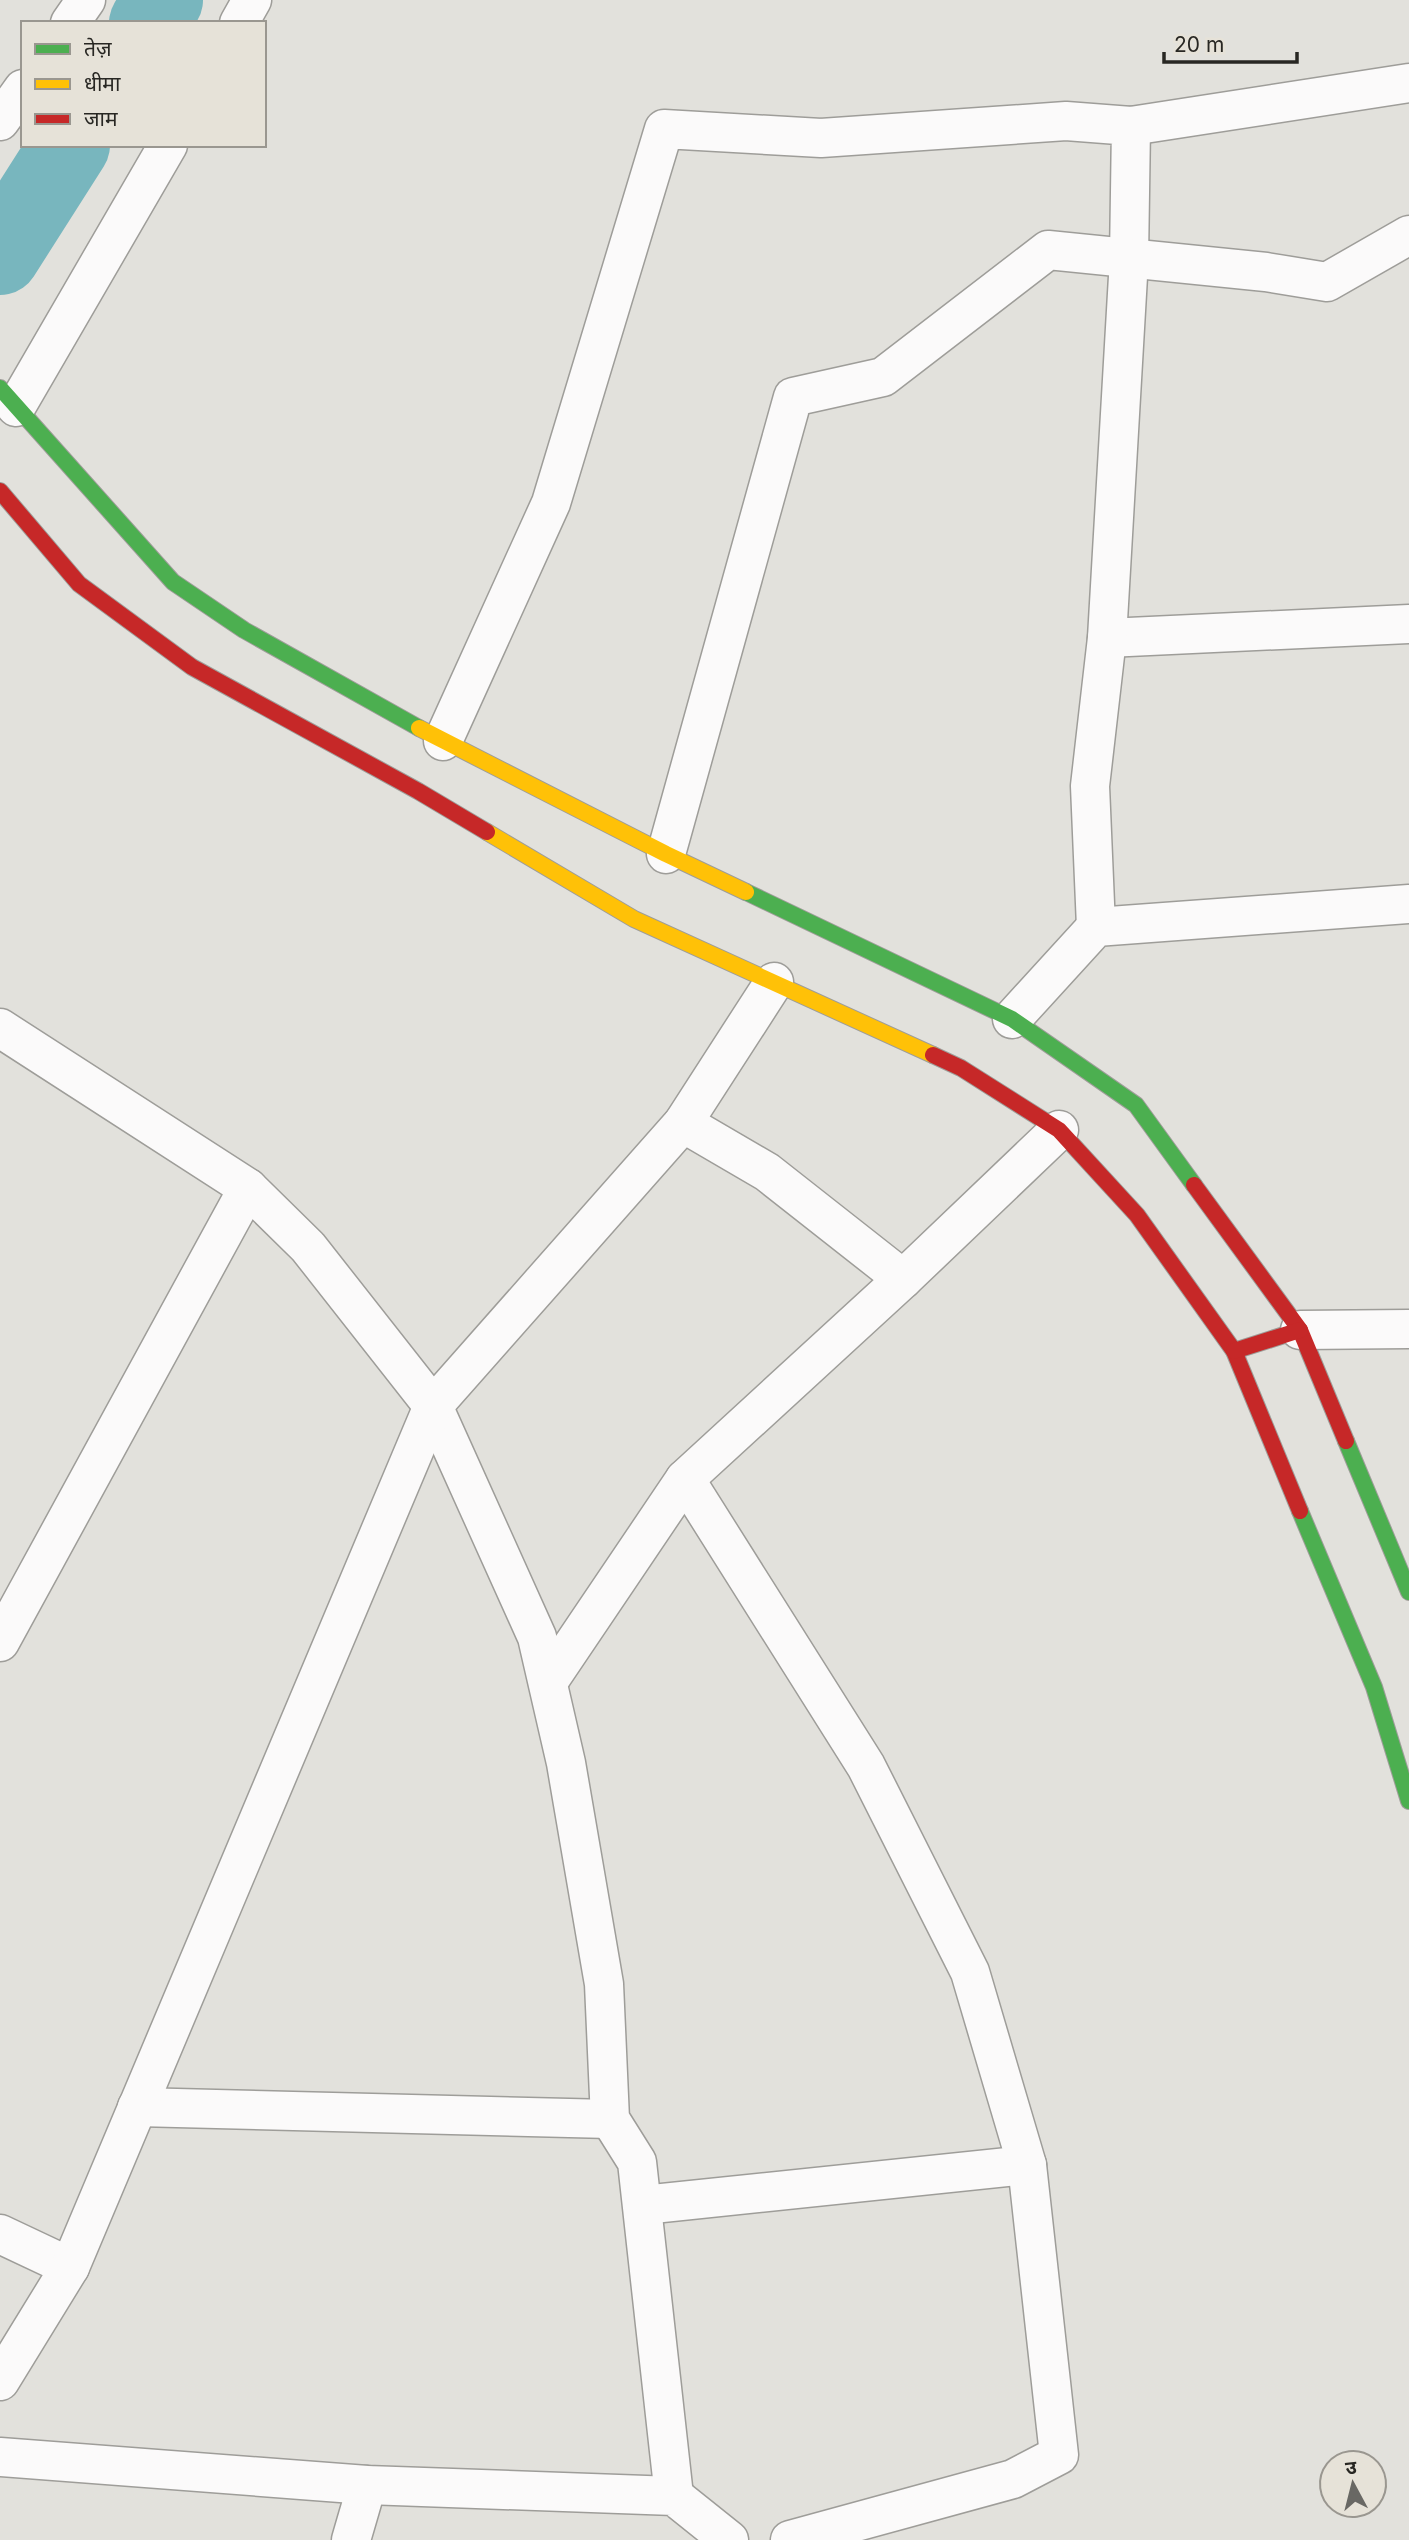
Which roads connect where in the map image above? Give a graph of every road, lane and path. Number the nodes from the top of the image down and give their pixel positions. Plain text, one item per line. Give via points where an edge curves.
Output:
1 (86, 0) edge
2 (252, 0) edge
3 (70, 21) edge
4 (240, 21) edge
5 (1409, 83) edge
6 (21, 92) edge
7 (0, 121) edge
8 (1130, 126) junction
9 (167, 147) edge
10 (1409, 235) edge
11 (1129, 259) junction
12 (8, 397) edge
13 (0, 491) edge
14 (1409, 624) edge
15 (1107, 638) junction
16 (443, 741) junction
17 (666, 854) junction
18 (1409, 904) edge
19 (1096, 927) junction
20 (774, 982) junction
21 (1012, 1019) junction
22 (0, 1028) edge
23 (683, 1123) junction
24 (1059, 1130) junction
25 (248, 1188) junction
26 (903, 1279) junction
27 (1409, 1329) edge
28 (1300, 1330) junction
29 (1234, 1351) junction
30 (433, 1406) junction
31 (685, 1479) junction
32 (1409, 1592) edge
33 (9, 1602) edge
34 (0, 1642) edge
35 (548, 1682) junction
36 (1409, 1801) edge
37 (137, 2107) junction
38 (610, 2119) junction
39 (1027, 2165) junction
40 (643, 2205) junction
41 (0, 2234) edge
42 (70, 2267) junction
43 (0, 2381) edge
44 (0, 2457) edge
45 (367, 2485) junction
46 (674, 2496) junction
47 (351, 2540) edge
48 (729, 2540) edge
49 (790, 2540) edge

1 - 3 street
2 - 4 street
5 - 8 street
6 - 7 street
8 - 11 street
8 - 16 street via 1066,121 821,138 664,129 551,503
9 - 12 street
10 - 11 street via 1327,282
11 - 15 street
11 - 17 street via 1048,250 883,377 793,397
12 - 16 street via 173,582 244,630
13 - 20 street via 79,584 192,667 418,791 634,919
14 - 15 street
15 - 19 street via 1090,786
16 - 17 street
17 - 21 street
18 - 19 street
19 - 21 street
20 - 23 street
20 - 24 street via 961,1068
21 - 28 street via 1136,1105
22 - 25 street
23 - 26 street via 767,1172
23 - 30 street
24 - 26 street
24 - 29 street via 1137,1214
25 - 30 street via 308,1247
25 - 33 street
26 - 31 street
27 - 28 street
28 - 29 street
28 - 32 street
29 - 36 street via 1374,1687
30 - 35 street via 537,1637
30 - 37 street
31 - 35 street
31 - 39 street via 866,1766 970,1972
33 - 34 street
35 - 38 street via 604,1984
37 - 38 street
37 - 42 street
38 - 40 street via 638,2162
39 - 40 street
39 - 49 street via 1059,2455 1013,2479
40 - 46 street
41 - 42 street
42 - 43 street
44 - 45 street
45 - 46 street
45 - 47 street
46 - 48 street

